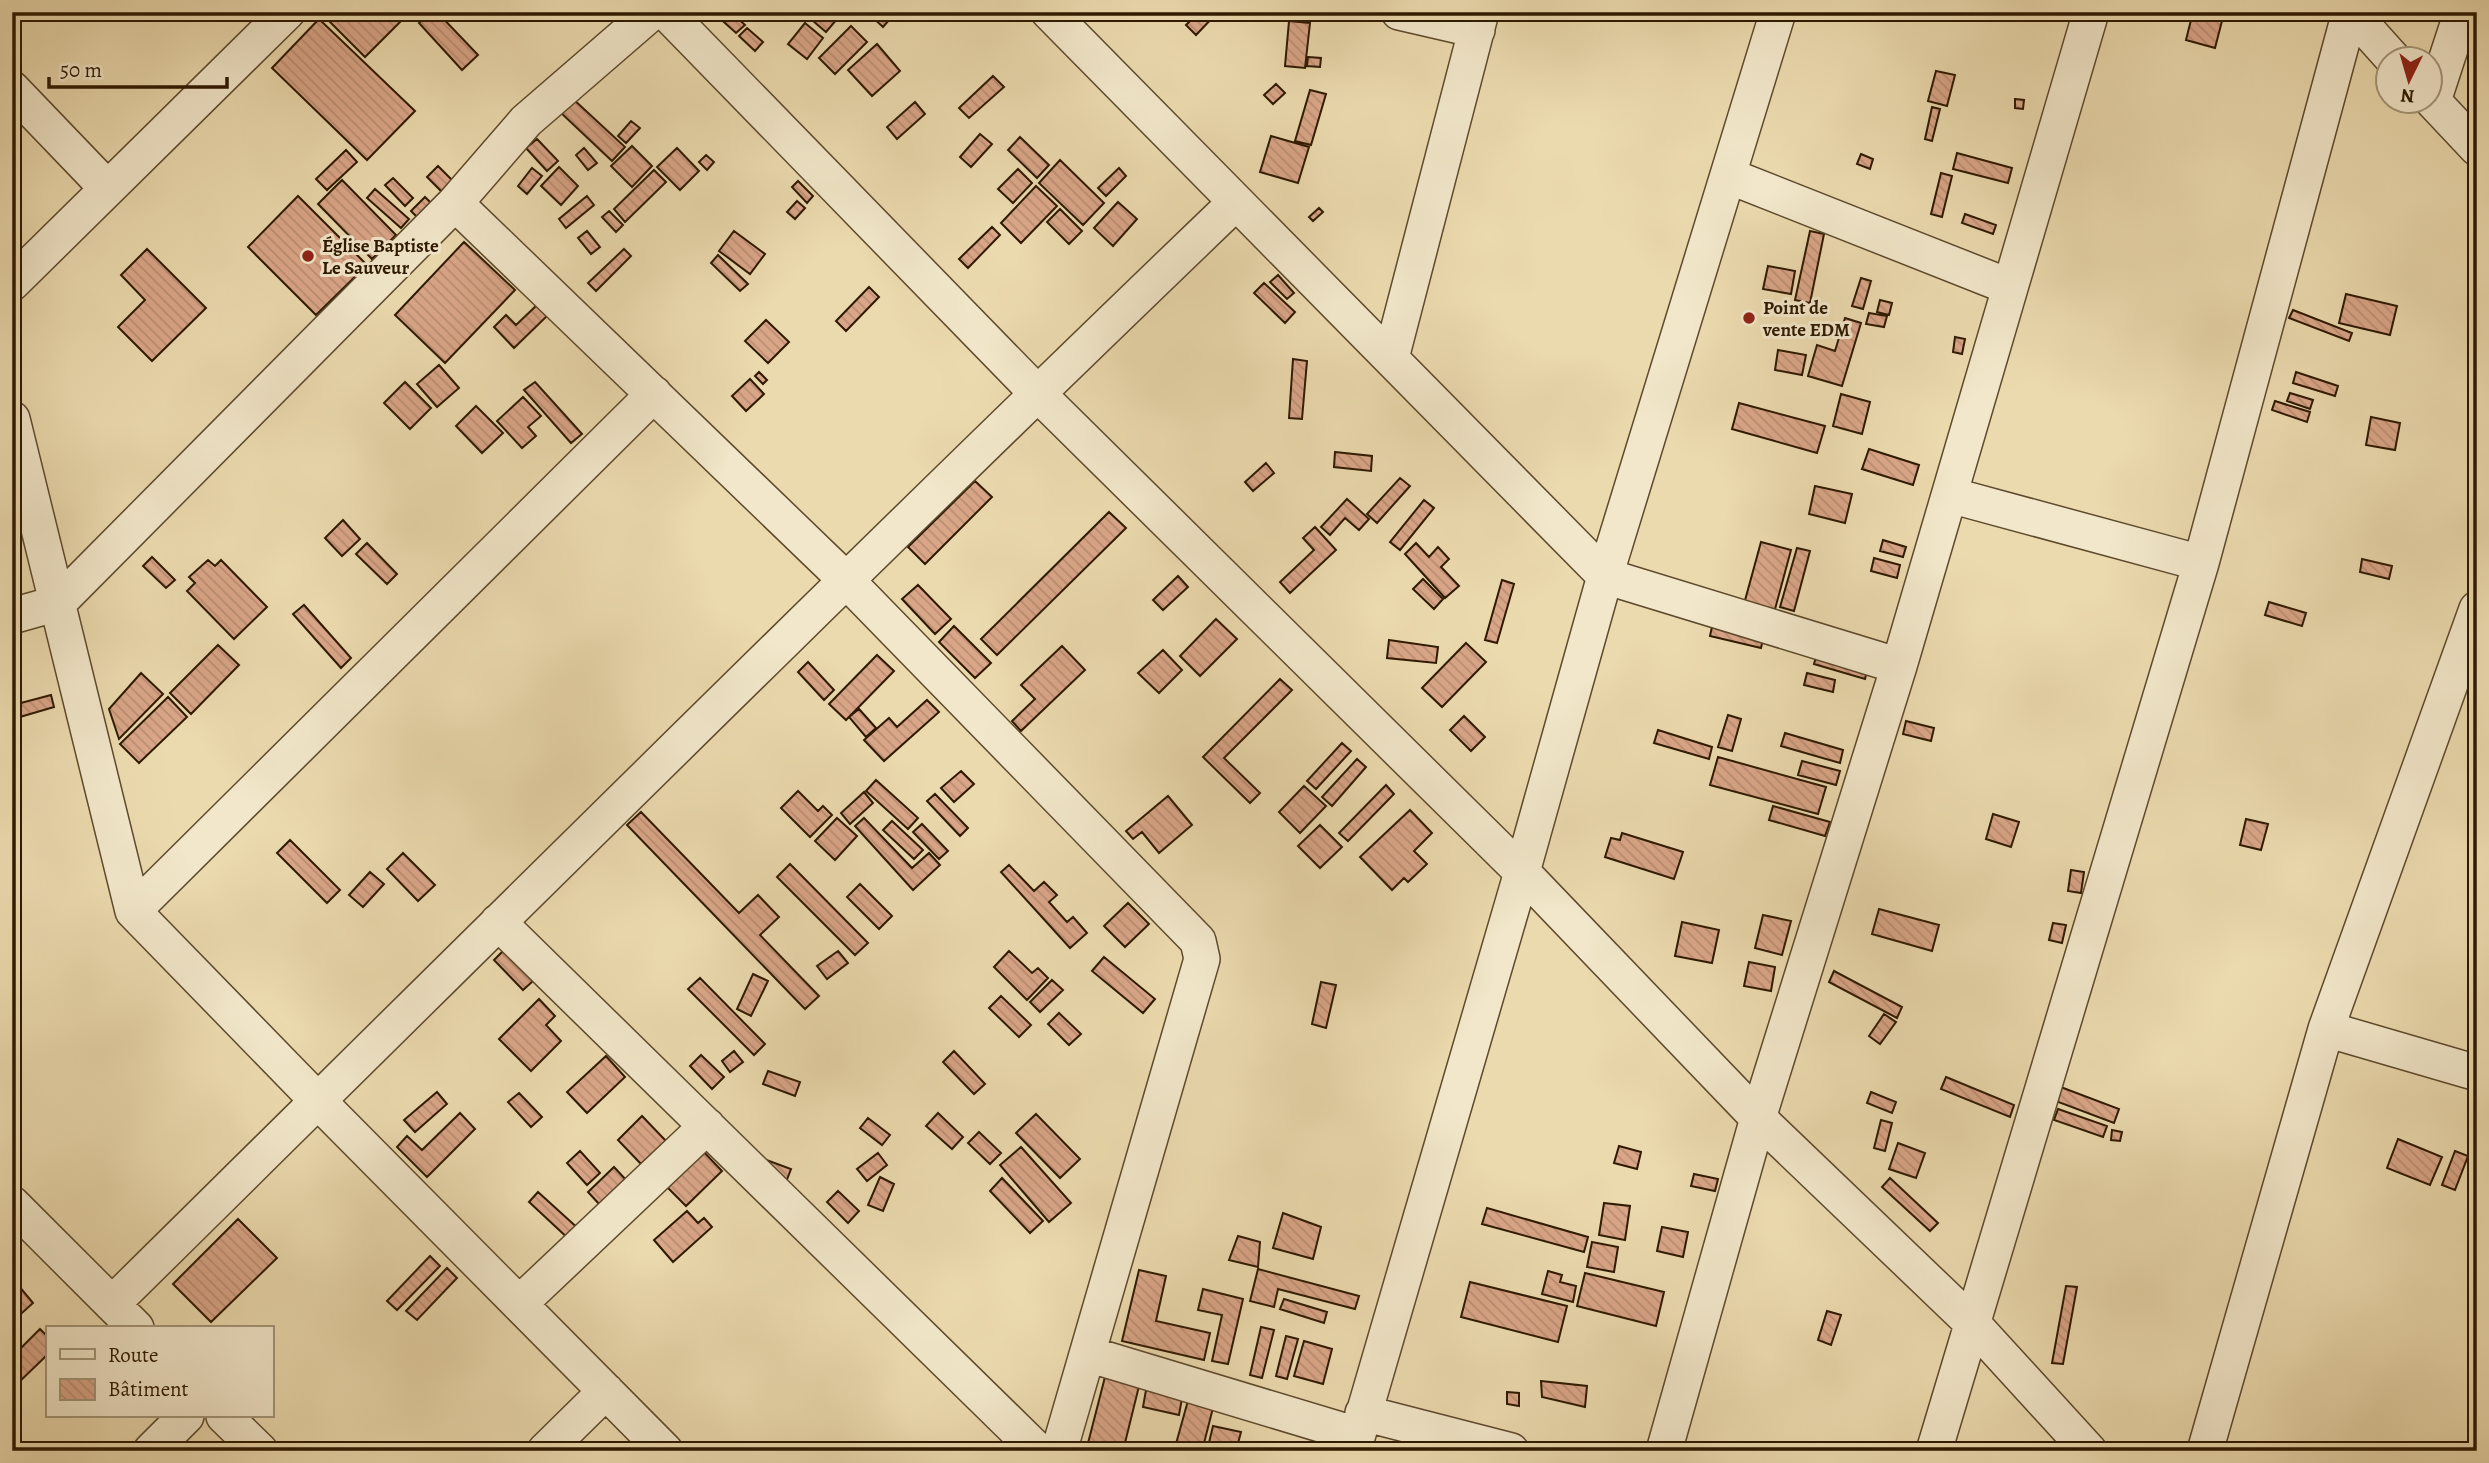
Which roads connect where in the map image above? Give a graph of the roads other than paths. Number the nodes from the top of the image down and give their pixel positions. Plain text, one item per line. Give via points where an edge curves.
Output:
1 (287, 12) edge
2 (1049, 12) edge
3 (1399, 12) edge
4 (1778, 12) edge
5 (2091, 12) edge
6 (2350, 12) edge
7 (2462, 12) edge
8 (649, 14) edge
9 (1479, 21) edge
10 (2381, 46) edge
11 (2444, 63) edge
12 (12, 89) edge
13 (2444, 114) edge
14 (2477, 148) edge
15 (1729, 176) junction
16 (107, 188) junction
17 (456, 203) junction
18 (1235, 203) junction
19 (12, 283) edge
20 (2010, 287) junction
21 (1391, 358) junction
22 (1037, 393) junction
23 (654, 394) junction
24 (12, 419) edge
25 (1950, 495) junction
26 (2202, 563) junction
27 (1605, 576) junction
28 (846, 580) junction
29 (58, 603) junction
30 (2477, 609) edge
31 (12, 617) edge
32 (1899, 666) junction
33 (1522, 873) junction
34 (133, 911) junction
35 (498, 922) junction
36 (2326, 1029) junction
37 (2477, 1073) edge
38 (318, 1101) junction
39 (1758, 1118) junction
40 (707, 1126) junction
41 (13, 1205) edge
42 (519, 1304) junction
43 (124, 1316) edge
44 (1972, 1323) junction
45 (1088, 1354) junction
46 (606, 1391) junction
47 (184, 1418) edge
48 (226, 1418) edge
49 (1358, 1433) edge
50 (151, 1451) edge
51 (260, 1451) edge
52 (545, 1451) edge
53 (665, 1451) edge
54 (1038, 1451) edge
55 (1059, 1451) edge
56 (1511, 1451) edge
57 (1664, 1451) edge
58 (1934, 1451) edge
59 (2089, 1451) edge
60 (2205, 1451) edge

1 - 16 street
2 - 18 street
3 - 9 street
4 - 15 street
5 - 20 street
6 - 10 street
6 - 26 street
7 - 11 street
8 - 17 street via 526,121
8 - 22 street
9 - 21 street
12 - 16 street
13 - 14 street
15 - 20 street
15 - 27 street
16 - 19 street
17 - 23 street
17 - 29 street
18 - 21 street
18 - 22 street
20 - 25 street
21 - 27 street
22 - 28 street
22 - 33 street
23 - 28 street
23 - 34 street
24 - 29 street
25 - 26 street
25 - 32 street
26 - 44 street
27 - 32 street
27 - 33 street
28 - 35 street
28 - 45 street via 1192,933 1202,950
29 - 31 street
29 - 34 street
30 - 36 street
32 - 39 street
33 - 39 street
33 - 49 street
34 - 38 street
35 - 38 street
35 - 40 street
36 - 37 street
36 - 60 street
38 - 42 street
38 - 43 street
39 - 44 street
39 - 57 street
40 - 42 street
40 - 54 street
41 - 43 street
42 - 46 street
44 - 58 street
44 - 59 street
45 - 49 street
45 - 55 street
46 - 52 street
46 - 53 street
47 - 50 street
48 - 51 street
49 - 56 street

